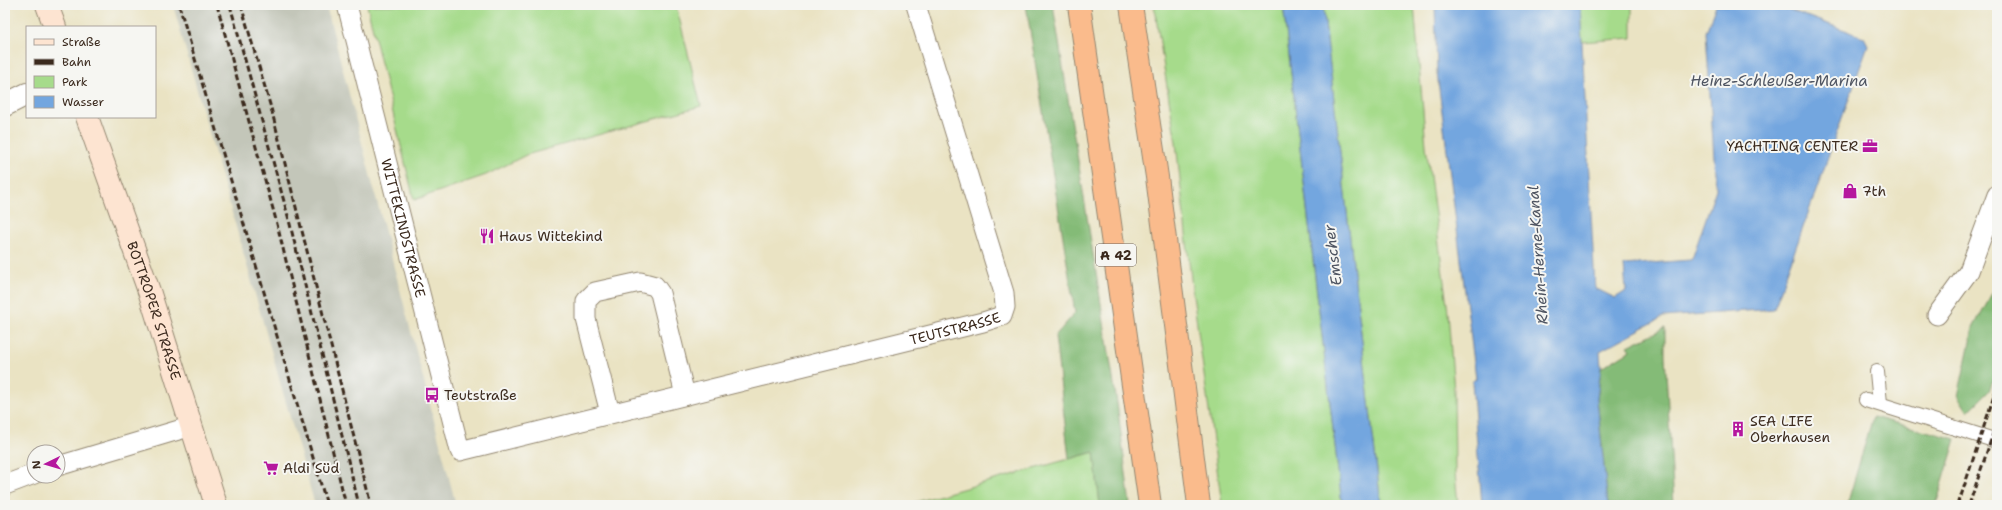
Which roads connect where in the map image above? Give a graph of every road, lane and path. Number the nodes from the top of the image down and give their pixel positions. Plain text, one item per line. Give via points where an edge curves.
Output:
1 (47, 5) edge
2 (347, 5) edge
3 (916, 5) edge
4 (1078, 5) edge
5 (1131, 5) edge
6 (55, 26) edge
7 (26, 94) edge
8 (5, 105) edge
9 (87, 118) edge
10 (1997, 195) edge
11 (1937, 315) dead end
12 (1877, 372) dead end
13 (685, 395) junction
14 (610, 413) junction
15 (192, 426) junction
16 (1997, 440) edge
17 (460, 451) joint
18 (66, 464) edge
19 (26, 477) edge
20 (5, 485) edge
21 (216, 505) edge
22 (1150, 505) edge
23 (1199, 505) edge

1 - 6 main road
2 - 17 street, WITTEKINDSTRASSE
3 - 13 street, TEUTSTRASSE via 1004,293 1004,312 999,318 984,322
4 - 22 highway, A 42
5 - 23 highway via 1157,177
7 - 8 street
9 - 15 main road, BOTTROPER STRASSE via 150,294
10 - 11 street via 1969,271
12 - 16 street via 1873,401
13 - 14 street, TEUTSTRASSE
13 - 14 street via 660,293 655,286 640,282 595,292 586,301 586,318
14 - 17 street, TEUTSTRASSE
15 - 18 street
15 - 21 main road, BOTTROPER STRASSE
19 - 20 street

